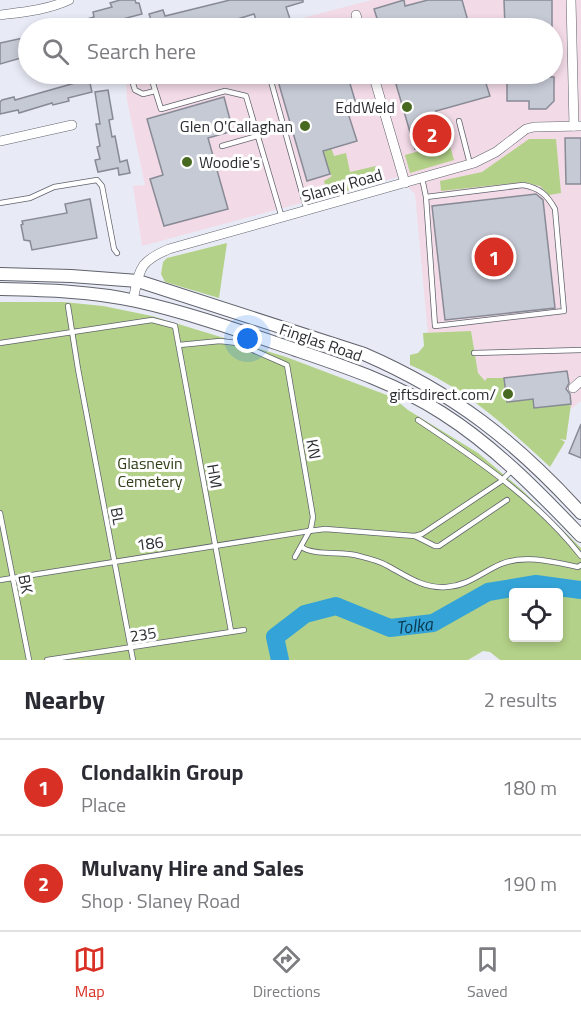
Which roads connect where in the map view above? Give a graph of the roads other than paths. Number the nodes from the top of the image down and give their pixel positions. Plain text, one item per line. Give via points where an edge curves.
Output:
1 (69, 0) edge
2 (571, 0) edge
3 (0, 15) edge
4 (356, 15) dead end
5 (357, 18) edge
6 (133, 84) edge
7 (153, 84) edge
8 (272, 84) edge
9 (376, 84) edge
10 (155, 91) junction
11 (459, 121) dead end
12 (72, 125) dead end
13 (577, 126) edge
14 (257, 136) junction
15 (0, 141) edge
16 (222, 146) dead end
17 (470, 164) junction
18 (422, 178) junction
19 (405, 183) junction
20 (426, 197) junction
21 (0, 204) edge
22 (308, 211) junction
23 (282, 218) junction
24 (117, 254) dead end
25 (0, 274) edge
26 (138, 281) junction
27 (0, 289) edge
28 (133, 300) junction
29 (68, 306) dead end
30 (71, 332) junction
31 (0, 343) edge
32 (179, 345) junction
33 (581, 350) edge
34 (474, 353) dead end
35 (581, 381) edge
36 (573, 388) dead end
37 (418, 420) dead end
38 (513, 468) junction
39 (502, 479) junction
40 (507, 500) dead end
41 (581, 512) edge
42 (0, 513) edge
43 (306, 531) junction
44 (415, 536) junction
45 (581, 536) edge
46 (215, 547) junction
47 (302, 547) junction
48 (581, 556) edge
49 (295, 557) dead end
50 (115, 560) junction
51 (581, 565) edge
52 (13, 578) junction
53 (0, 580) edge
54 (244, 630) dead end
55 (231, 631) junction
56 (131, 648) junction
57 (29, 660) edge
58 (47, 660) edge
59 (133, 660) edge

1 - 3 street
2 - 13 street
4 - 5 street
6 - 10 lane via 143,94
7 - 10 lane
8 - 22 lane
9 - 19 street
10 - 14 lane via 160,109 225,92 246,96
11 - 17 lane
12 - 15 street
13 - 17 street, Slaney Road via 526,129 496,152
14 - 16 lane
14 - 23 lane
17 - 18 street, Slaney Road
18 - 19 street, Slaney Road
18 - 20 lane
19 - 22 street, Slaney Road
20 - 20 lane via 435,326 564,311 555,210 537,187 523,185
21 - 24 lane via 30,198 54,187 97,180 102,186
22 - 23 street, Slaney Road
23 - 26 street, Slaney Road via 150,257
25 - 26 main road, Finglas Road
26 - 28 street, Slaney Road
26 - 41 main road, Finglas Road via 397,368 500,434
27 - 28 main road, Finglas Road
28 - 38 main road, Finglas Road via 221,325 401,390 441,412
29 - 30 lane, BL
30 - 31 lane
30 - 32 lane, HM via 152,320 175,326
30 - 50 lane, BL
32 - 43 lane, KN via 237,343 287,365 314,517
32 - 46 lane, HM
33 - 34 lane
35 - 36 street
37 - 39 lane
38 - 39 lane
38 - 45 main road, Finglas Road
39 - 44 lane
39 - 48 lane
40 - 44 lane, 186 via 439,546
42 - 52 lane, BK
43 - 44 lane, 186
43 - 46 lane, 186
43 - 47 lane, KN
46 - 50 lane, 186
46 - 55 lane, HM
47 - 49 lane, KN
47 - 51 lane via 308,552 339,552 372,560 415,581 445,587 469,582 519,559
50 - 52 lane, 186
50 - 56 lane, BL
52 - 53 lane, 186
52 - 57 lane, BK
54 - 55 lane, 235
55 - 56 lane, 235
56 - 58 lane, 235
56 - 59 lane, BL

